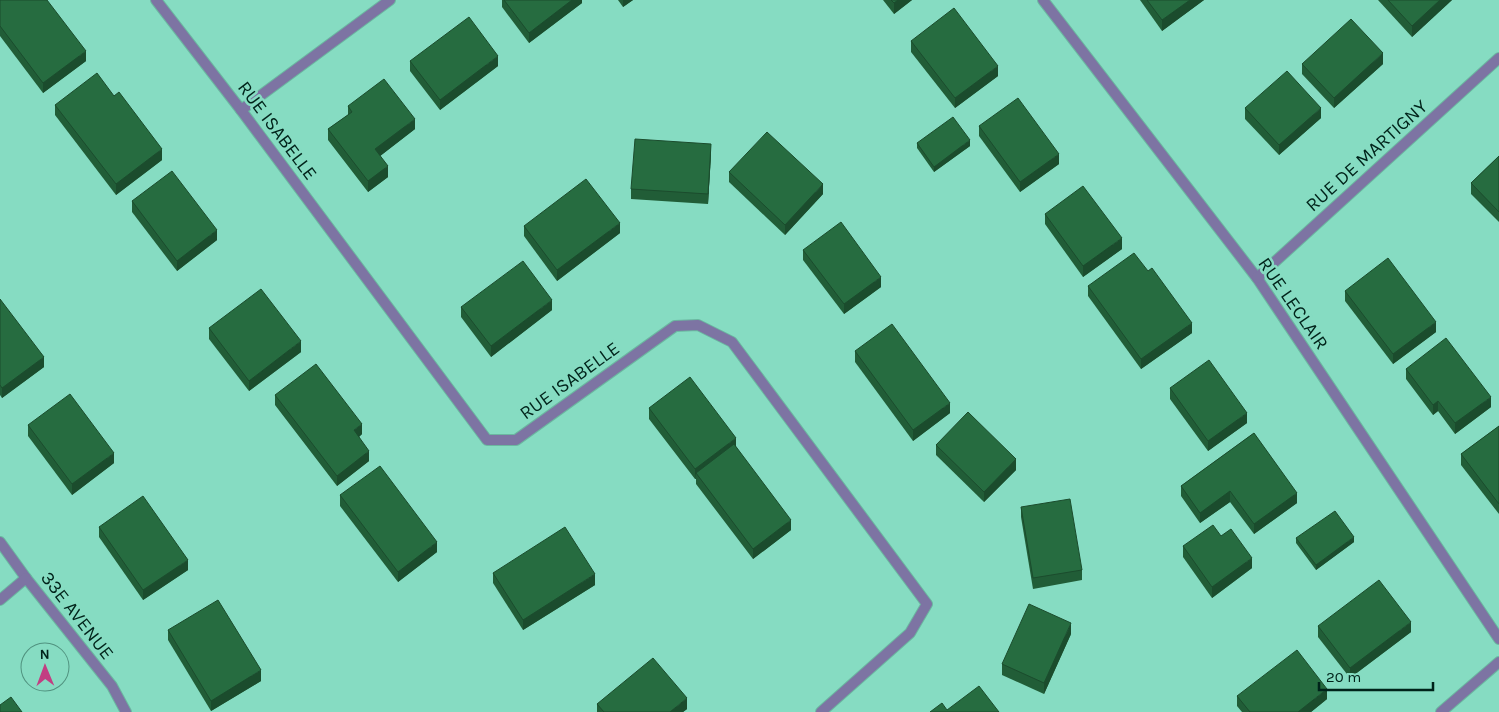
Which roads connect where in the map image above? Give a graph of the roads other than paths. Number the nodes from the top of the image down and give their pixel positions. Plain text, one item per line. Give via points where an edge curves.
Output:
1 (156, 0) edge
2 (390, 0) edge
3 (1043, 0) edge
4 (1499, 58) edge
5 (241, 110) junction
6 (1257, 278) junction
7 (0, 542) edge
8 (26, 578) junction
9 (0, 600) edge
10 (1499, 639) edge
11 (1499, 662) edge
12 (126, 712) edge
13 (822, 712) edge
14 (1441, 712) edge

1 - 5 street, RUE ISABELLE
2 - 5 street
3 - 6 street, RUE LECLAIR
4 - 6 street, RUE DE MARTIGNY
5 - 13 street, RUE ISABELLE via 488,440 516,440 675,326 698,325 732,342 927,604 910,633
6 - 10 street, RUE LECLAIR
7 - 8 street, 33E AVENUE
8 - 9 street
8 - 12 street, 33E AVENUE via 112,686
11 - 14 street

